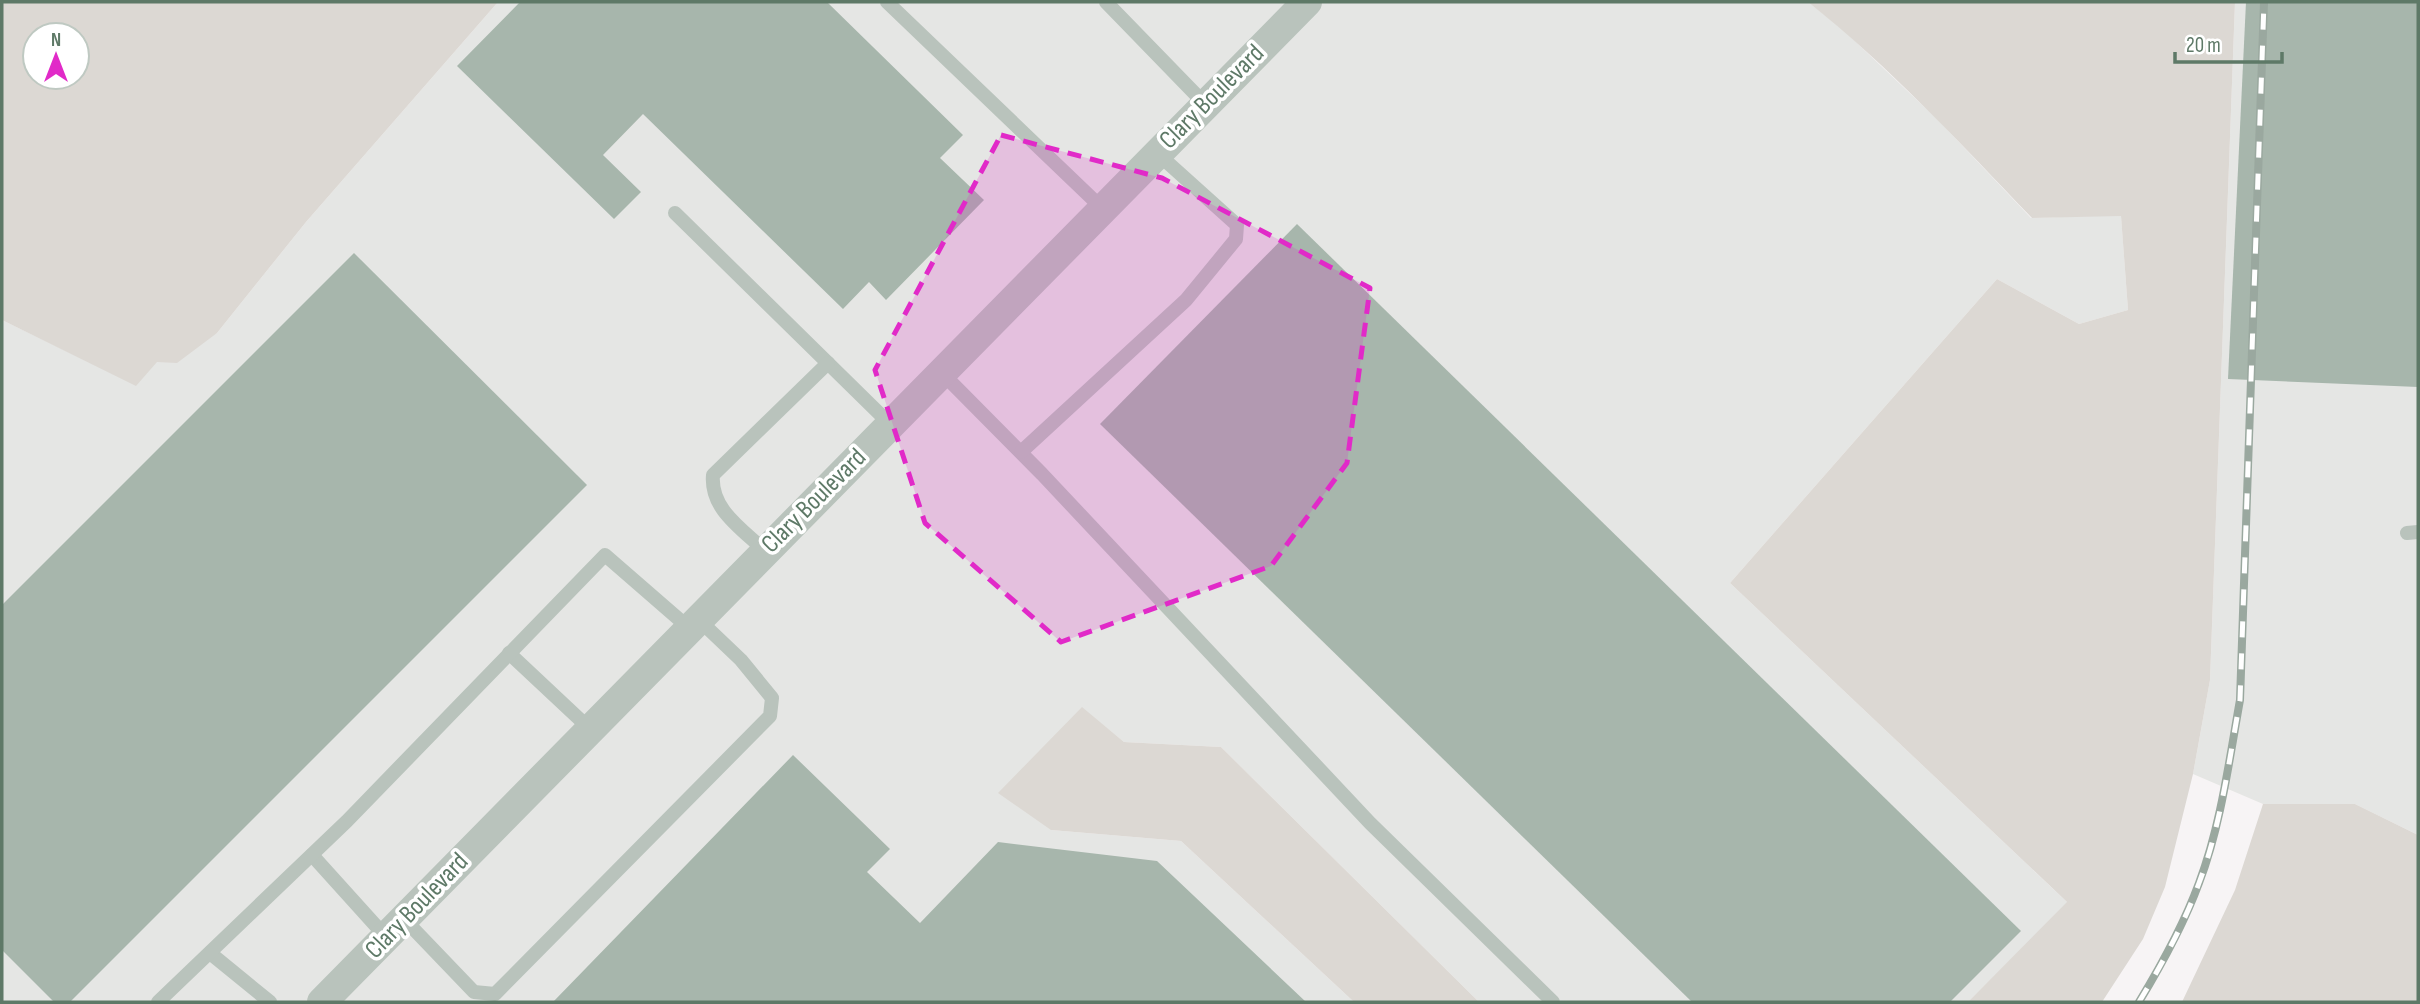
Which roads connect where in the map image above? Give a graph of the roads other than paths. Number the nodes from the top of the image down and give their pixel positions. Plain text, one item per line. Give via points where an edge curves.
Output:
1 (887, 2) edge
2 (1106, 2) edge
3 (1307, 2) edge
4 (1205, 104) junction
5 (1157, 152) junction
6 (1102, 208) junction
7 (675, 213) dead end
8 (828, 363) junction
9 (941, 372) junction
10 (890, 424) junction
11 (1021, 452) junction
12 (765, 551) junction
13 (694, 624) junction
14 (509, 653) junction
15 (590, 729) junction
16 (312, 855) junction
17 (395, 928) junction
18 (210, 953) junction
19 (158, 1002) edge
20 (270, 1002) edge
21 (322, 1002) edge
22 (1553, 1002) edge

1 - 6 lane
2 - 4 lane
3 - 4 street, Clary Boulevard
4 - 5 street, Clary Boulevard
5 - 6 street, Clary Boulevard
5 - 11 lane via 1237,225 1236,239 1186,300
6 - 9 street, Clary Boulevard
7 - 8 lane
8 - 10 lane
8 - 12 lane via 713,475 715,502
9 - 10 street, Clary Boulevard
9 - 11 lane
10 - 12 street, Clary Boulevard
11 - 22 lane via 1370,823
12 - 13 street, Clary Boulevard
13 - 14 lane via 604,555
13 - 15 street, Clary Boulevard
13 - 17 lane via 741,660 772,698 770,716 495,994 474,992
14 - 15 lane
14 - 16 lane
15 - 17 street, Clary Boulevard
16 - 17 lane
16 - 18 lane
17 - 21 street, Clary Boulevard
18 - 19 lane
18 - 20 lane

